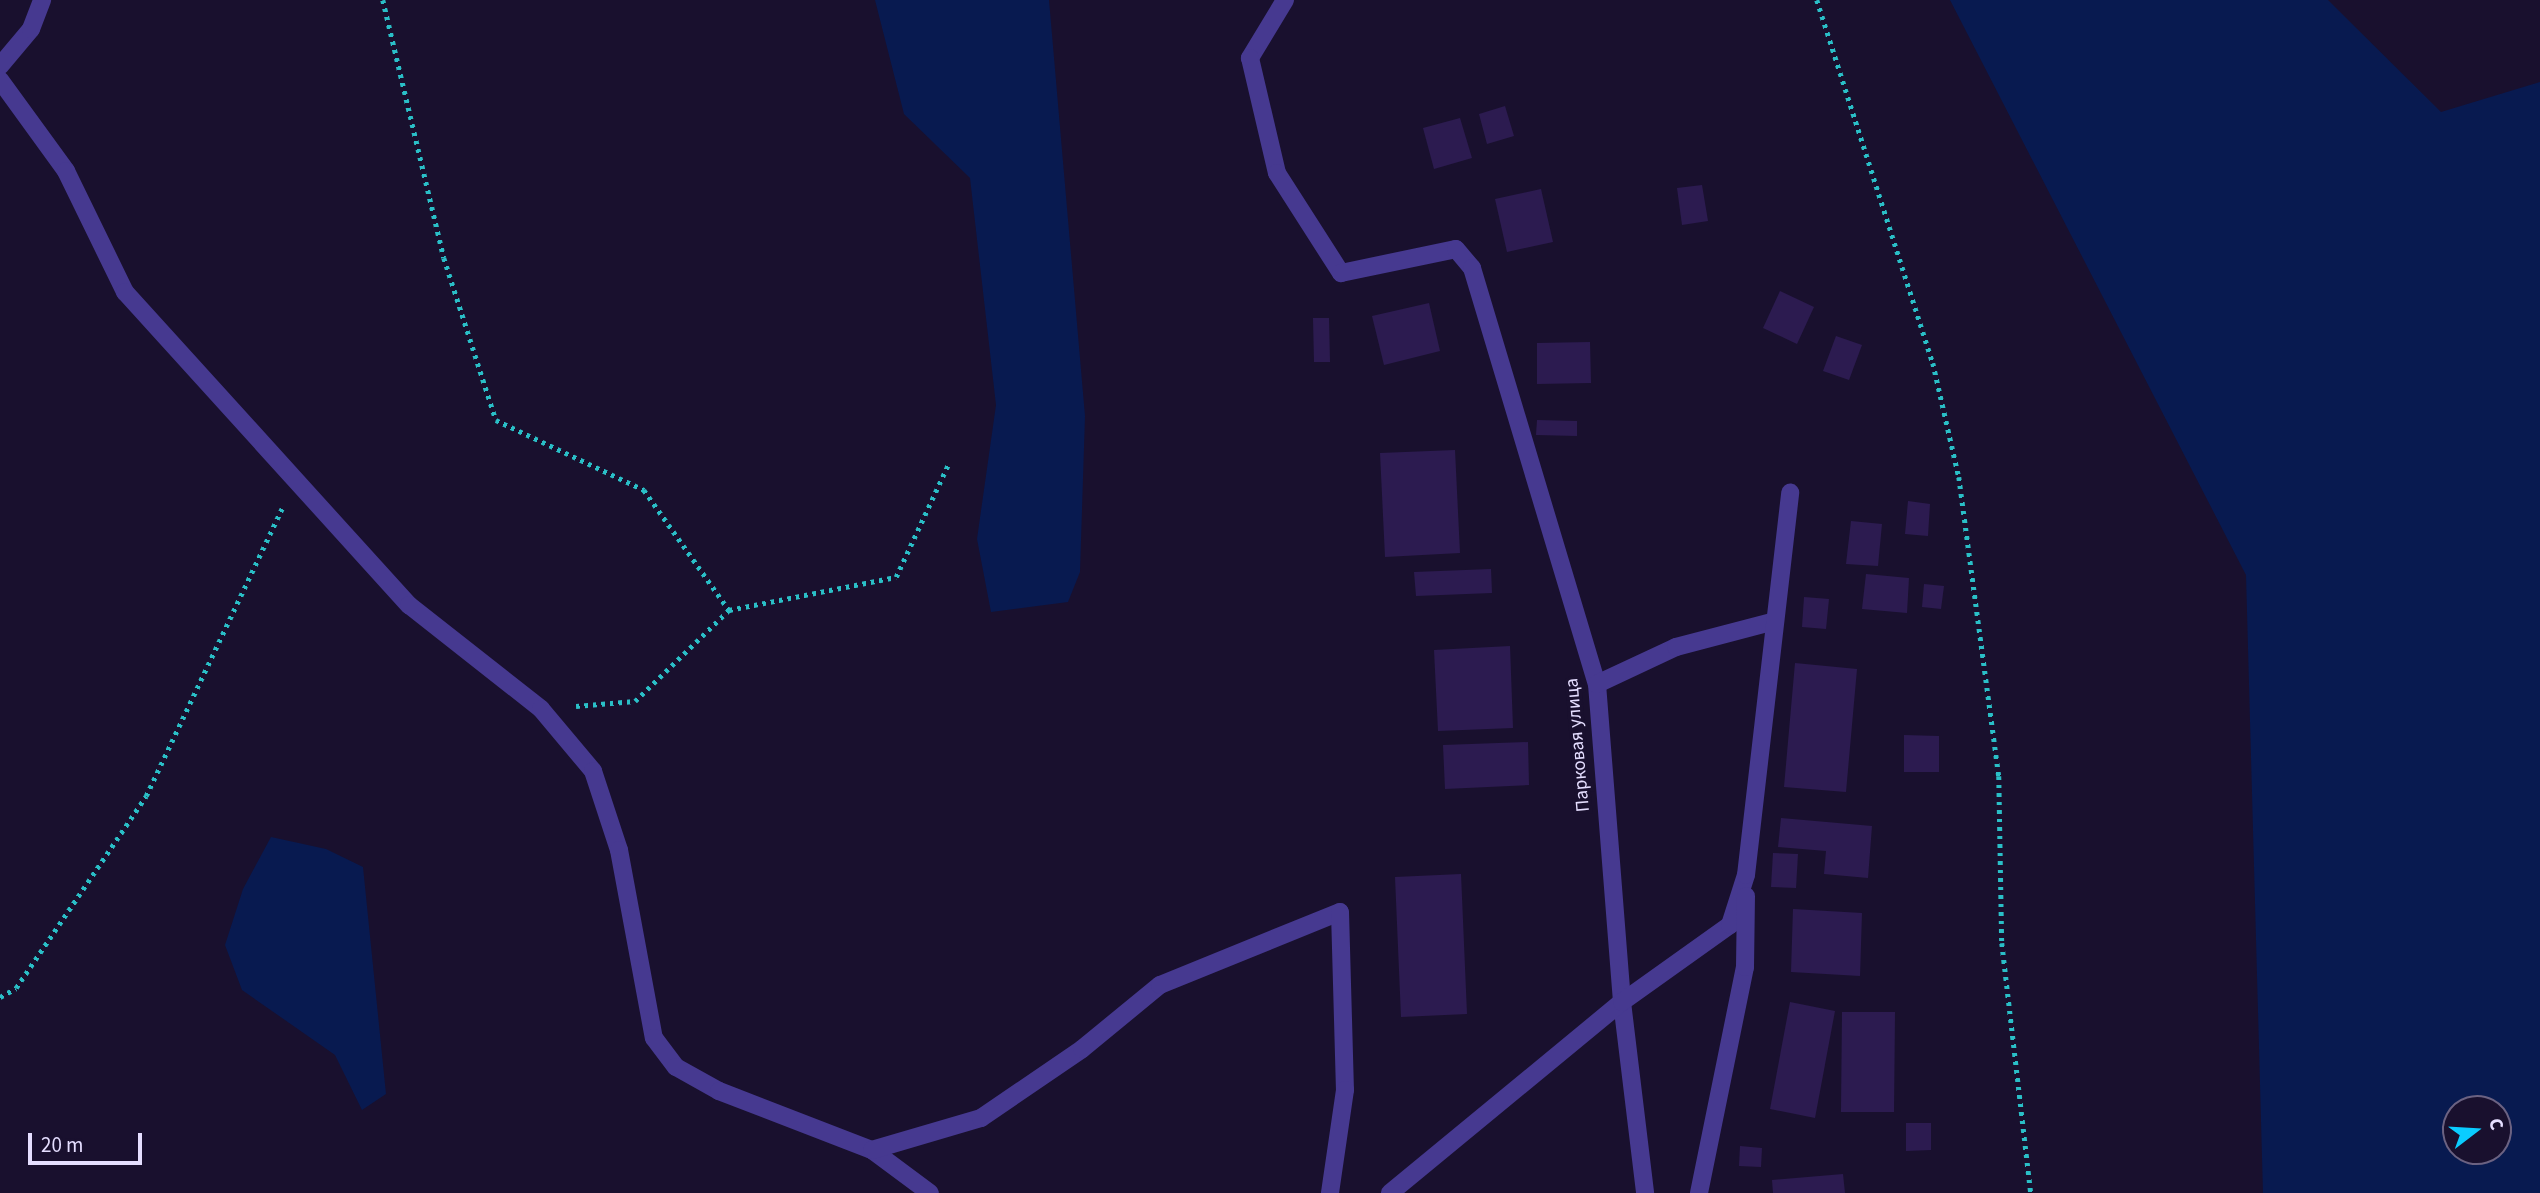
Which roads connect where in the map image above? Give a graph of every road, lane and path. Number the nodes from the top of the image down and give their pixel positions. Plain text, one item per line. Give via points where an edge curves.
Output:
1 (42, 0) edge
2 (383, 0) edge
3 (1285, 0) edge
4 (1817, 0) edge
5 (0, 66) edge
6 (0, 80) edge
7 (949, 463) dead end
8 (295, 481) junction
9 (1790, 493) dead end
10 (729, 610) junction
11 (1775, 621) junction
12 (1597, 684) junction
13 (541, 709) junction
14 (1746, 875) junction
15 (0, 998) edge
16 (1622, 1002) junction
17 (872, 1150) junction
18 (930, 1193) edge
19 (1330, 1193) edge
20 (1390, 1193) edge
21 (1645, 1193) edge
22 (1699, 1193) edge
23 (2031, 1193) edge

1 - 5 street via 31,29
2 - 10 path via 444,258 496,420 644,490
3 - 12 street, Парковая улица via 1250,58 1277,173 1341,273 1456,249 1472,268
4 - 23 path via 1933,363 1959,477 1998,776 2002,943
6 - 8 street via 66,171 125,292
7 - 10 path via 896,577
8 - 13 street via 409,605
8 - 15 path via 146,796 16,988
9 - 11 street
10 - 13 path via 635,701
11 - 12 street via 1676,646
11 - 14 street
12 - 16 street, Парковая улица
13 - 17 street via 593,771 619,850 654,1038 676,1067 719,1091
14 - 16 street via 1730,925
14 - 22 street via 1745,967
16 - 20 street
16 - 21 street, Парковая улица
17 - 18 street
17 - 19 street via 981,1118 1082,1049 1160,985 1340,912 1345,1090

